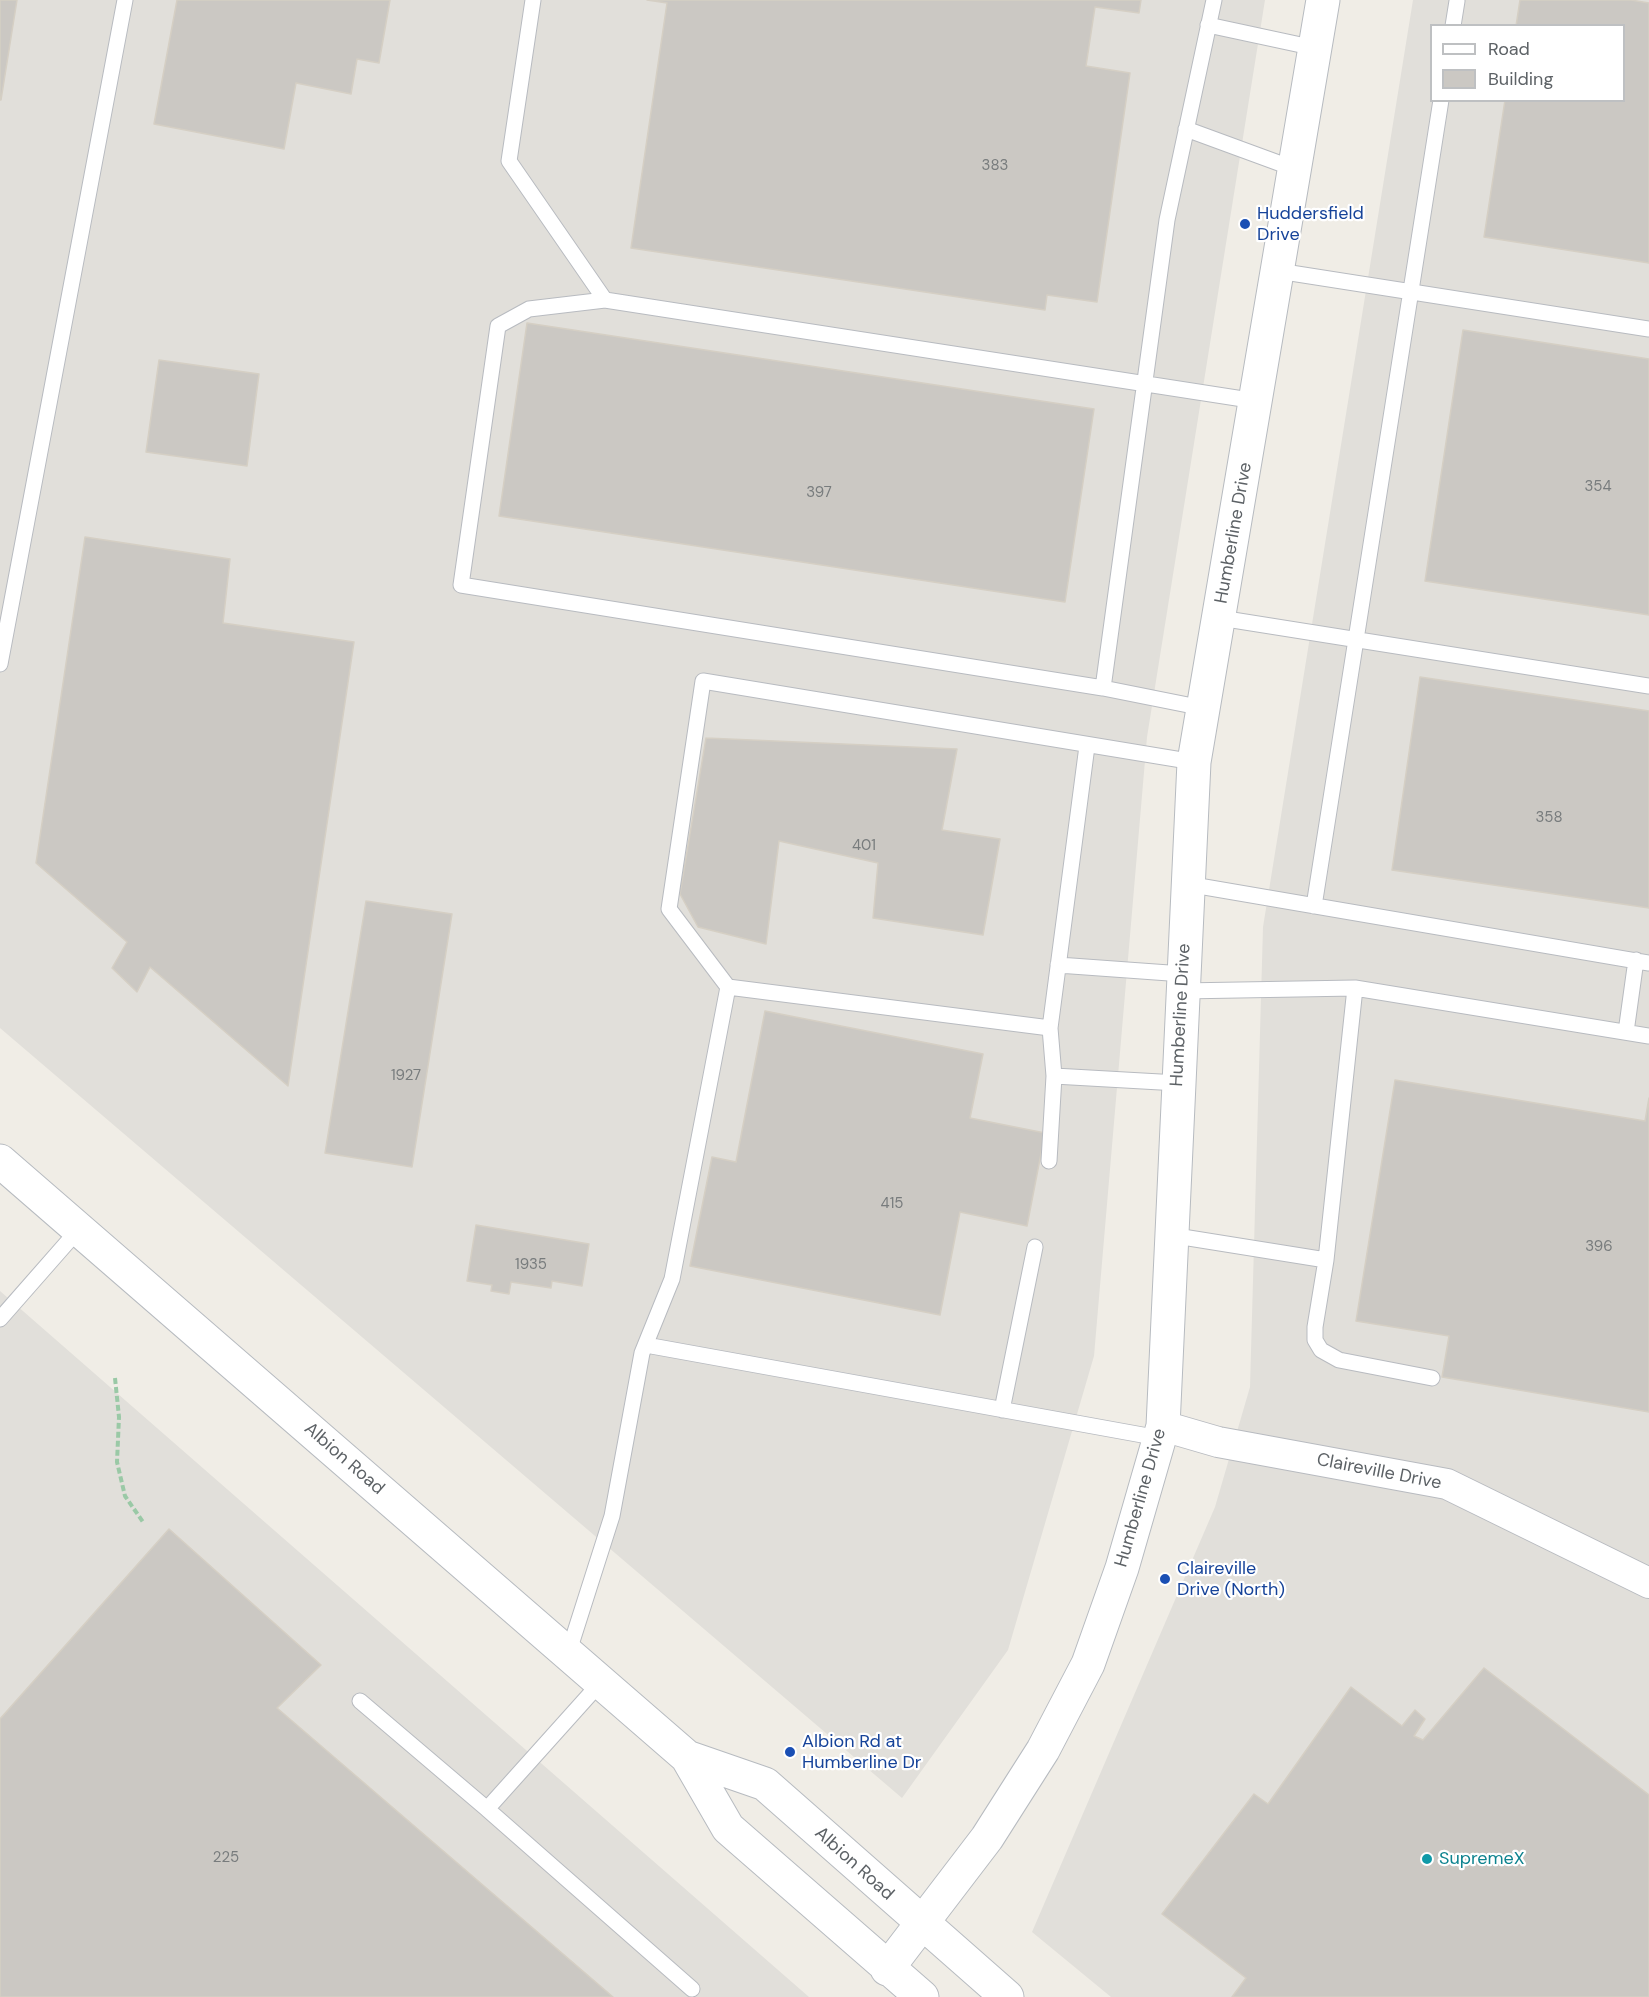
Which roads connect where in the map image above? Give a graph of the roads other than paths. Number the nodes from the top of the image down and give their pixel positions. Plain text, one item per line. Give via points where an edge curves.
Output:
1 (125, 0) edge
2 (533, 0) edge
3 (1214, 0) edge
4 (1323, 0) edge
5 (1457, 2) dead end
6 (1453, 24) edge
7 (1208, 25) junction
8 (1315, 48) junction
9 (1441, 102) edge
10 (1186, 129) junction
11 (1295, 169) junction
12 (1278, 271) junction
13 (1411, 292) junction
14 (605, 300) junction
15 (1649, 329) edge
16 (1144, 383) junction
17 (1256, 401) junction
18 (1220, 618) junction
19 (1355, 639) junction
20 (0, 664) edge
21 (1649, 686) edge
22 (1103, 688) junction
23 (1203, 708) junction
24 (1087, 746) junction
25 (1194, 762) junction
26 (1188, 884) junction
27 (1314, 906) junction
28 (1642, 962) edge
29 (1059, 965) junction
30 (1182, 982) junction
31 (728, 987) junction
32 (1355, 988) junction
33 (1050, 1028) junction
34 (1626, 1032) junction
35 (1649, 1036) edge
36 (1054, 1076) junction
37 (1178, 1083) junction
38 (0, 1161) edge
39 (1049, 1161) dead end
40 (79, 1229) junction
41 (1170, 1235) junction
42 (1035, 1247) dead end
43 (1326, 1260) junction
44 (0, 1319) edge
45 (646, 1345) junction
46 (1432, 1378) dead end
47 (1002, 1410) junction
48 (1161, 1432) junction
49 (1649, 1583) edge
50 (568, 1654) junction
51 (601, 1682) junction
52 (360, 1701) dead end
53 (687, 1757) junction
54 (487, 1809) junction
55 (923, 1926) junction
56 (887, 1969) junction
57 (692, 1989) dead end
58 (922, 1997) edge
59 (1007, 1997) edge

1 - 20 lane
2 - 14 lane via 509,160
3 - 7 lane
4 - 8 street, Humberline Drive
5 - 6 lane
7 - 8 lane
7 - 10 lane
8 - 11 street, Humberline Drive
9 - 13 lane
10 - 11 lane
10 - 16 lane via 1167,220
11 - 12 street, Humberline Drive
12 - 13 lane
12 - 17 street, Humberline Drive
13 - 15 lane
13 - 19 lane
14 - 16 lane
14 - 22 lane via 529,309 498,326 461,585
16 - 17 lane
16 - 22 lane
17 - 18 street, Humberline Drive
18 - 19 lane
18 - 23 street, Humberline Drive
19 - 21 lane
19 - 27 lane
22 - 23 lane
23 - 25 street, Humberline Drive
24 - 25 lane
24 - 29 lane
24 - 31 lane via 703,681 669,909
25 - 26 street, Humberline Drive
26 - 27 lane
26 - 30 street, Humberline Drive
27 - 28 lane
28 - 34 lane
29 - 30 lane
29 - 33 lane
30 - 32 lane
30 - 37 street, Humberline Drive
31 - 33 lane
31 - 45 lane via 672,1279
32 - 34 lane
32 - 43 lane
33 - 36 lane
34 - 35 lane
36 - 37 lane
36 - 39 lane
37 - 41 street, Humberline Drive
38 - 40 street, Albion Road
40 - 44 lane
40 - 50 street, Albion Road
41 - 43 lane
41 - 48 street, Humberline Drive
42 - 47 lane
43 - 46 lane via 1315,1327 1315,1340 1321,1350 1339,1360
45 - 47 lane
45 - 50 lane via 612,1516
47 - 48 lane
48 - 49 street, Claireville Drive via 1447,1484
48 - 55 street, Humberline Drive via 1122,1568 1088,1664 1043,1750 987,1838
50 - 51 street, Albion Road
51 - 53 street, Albion Road
51 - 54 lane
52 - 54 lane
53 - 55 street, Albion Road via 765,1784
53 - 56 street, Albion Road via 728,1828
54 - 57 lane
55 - 56 street, Humberline Drive
55 - 59 street, Albion Road
56 - 58 street, Albion Road

